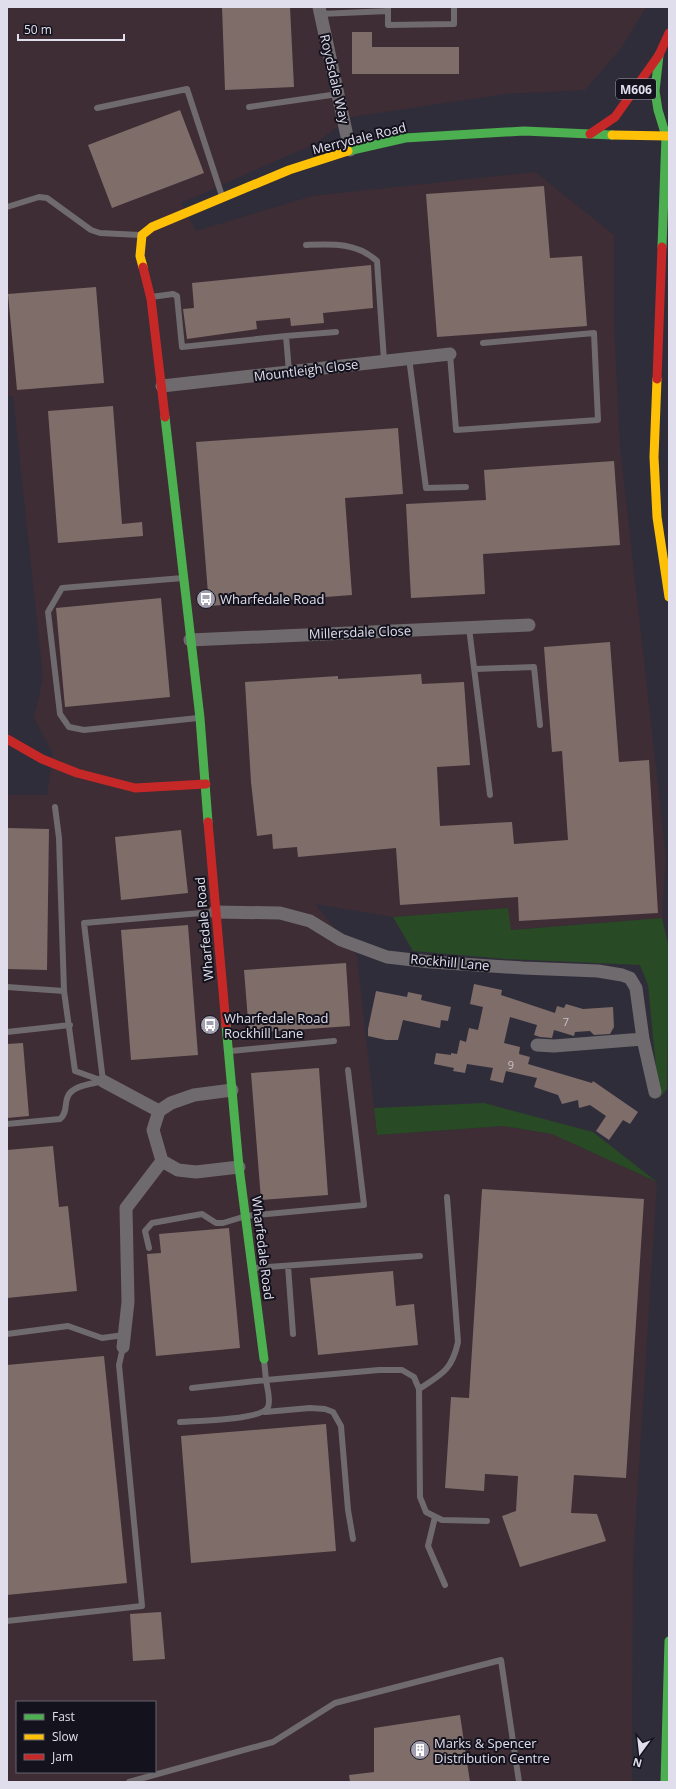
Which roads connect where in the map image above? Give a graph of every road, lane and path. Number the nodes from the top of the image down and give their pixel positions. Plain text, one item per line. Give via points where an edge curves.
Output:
1 (454, 7) edge
2 (388, 9) edge
3 (319, 10) edge
4 (669, 33) edge
5 (659, 55) junction
6 (338, 94) junction
7 (249, 107) dead end
8 (96, 108) dead end
9 (590, 134) junction
10 (668, 136) edge
11 (350, 150) junction
12 (222, 196) junction
13 (7, 207) edge
14 (142, 235) junction
15 (306, 245) dead end
16 (151, 297) junction
17 (336, 332) dead end
18 (286, 336) junction
19 (483, 343) dead end
20 (450, 354) joint
21 (409, 358) junction
22 (384, 360) junction
23 (289, 372) junction
24 (162, 386) junction
25 (466, 487) dead end
26 (184, 578) junction
27 (669, 597) edge
28 (529, 625) dead end
29 (469, 628) junction
30 (190, 640) junction
31 (474, 669) junction
32 (200, 718) junction
33 (540, 725) dead end
34 (7, 739) edge
35 (206, 784) junction
36 (490, 795) dead end
37 (55, 807) dead end
38 (215, 912) junction
39 (7, 986) edge
40 (64, 991) junction
41 (70, 1025) junction
42 (7, 1032) edge
43 (643, 1039) junction
44 (334, 1041) dead end
45 (536, 1045) dead end
46 (230, 1051) junction
47 (348, 1070) dead end
48 (103, 1080) junction
49 (232, 1090) junction
50 (655, 1092) dead end
51 (159, 1111) junction
52 (7, 1124) edge
53 (162, 1161) junction
54 (239, 1167) junction
55 (446, 1197) dead end
56 (246, 1216) junction
57 (149, 1248) dead end
58 (420, 1256) dead end
59 (288, 1266) junction
60 (252, 1268) junction
61 (7, 1334) edge
62 (294, 1334) dead end
63 (123, 1341) junction
64 (264, 1359) joint
65 (266, 1380) junction
66 (192, 1388) dead end
67 (419, 1389) junction
68 (265, 1412) junction
69 (180, 1422) dead end
70 (435, 1516) junction
71 (487, 1521) dead end
72 (353, 1539) dead end
73 (445, 1586) dead end
74 (7, 1621) edge
75 (669, 1641) edge
76 (129, 1782) edge
77 (519, 1782) edge
78 (665, 1782) edge

1 - 2 lane via 454,24 388,26
2 - 3 lane
3 - 6 street, Roydsdale Way
4 - 5 main road, M606
5 - 9 main road, M606 via 615,118
5 - 10 main road, M606 via 655,91 658,110
6 - 7 lane
6 - 11 street, Roydsdale Way
8 - 12 lane via 187,89
9 - 10 main road, Merrydale Road
9 - 11 main road, Merrydale Road via 473,132 405,138
10 - 27 main road, M606 via 654,457 657,517
11 - 12 main road, Merrydale Road
12 - 14 main road, Merrydale Road via 152,226
13 - 14 lane via 39,197 48,198 91,230 100,233
14 - 16 main road, Wharfedale Road via 140,256
15 - 22 lane via 343,244 358,249 377,261
16 - 18 lane via 173,294 177,296 182,347
16 - 24 main road, Wharfedale Road
17 - 18 lane
18 - 23 lane
19 - 20 lane via 594,333 598,420 456,430
20 - 21 street, Mountleigh Close
21 - 22 street, Mountleigh Close
21 - 25 lane via 426,488
22 - 23 street, Mountleigh Close
23 - 24 street, Mountleigh Close
24 - 26 main road, Wharfedale Road
26 - 30 main road, Wharfedale Road
26 - 32 lane via 62,588 48,612 60,714 69,726 84,730
28 - 29 street, Millersdale Close
29 - 30 street, Millersdale Close
29 - 31 lane
30 - 32 main road, Wharfedale Road
31 - 33 lane via 534,667
31 - 36 lane
32 - 35 main road, Wharfedale Road
34 - 35 main road via 42,759 77,773 135,788
35 - 38 main road, Wharfedale Road
37 - 40 lane via 59,838
38 - 43 street, Rockhill Lane via 280,913 310,921 341,940 387,957 431,962 598,971 622,975 630,978 636,988
38 - 46 main road, Wharfedale Road
38 - 48 lane via 84,923
39 - 40 lane
40 - 41 lane
41 - 42 lane
41 - 48 lane via 75,1071
43 - 45 street via 554,1046
43 - 50 street, Rockhill Lane
44 - 46 lane
46 - 49 main road, Wharfedale Road
47 - 56 lane via 364,1205
48 - 51 street
48 - 52 lane via 76,1088 68,1096 64,1115 60,1119
49 - 51 street via 194,1095 171,1103
49 - 54 main road, Wharfedale Road
51 - 53 street via 152,1130
53 - 54 street via 178,1170 196,1172
53 - 63 street via 126,1208 128,1302
54 - 56 main road, Wharfedale Road
55 - 67 lane via 458,1342 454,1357 443,1374
56 - 57 lane via 224,1223 216,1223 202,1214 152,1223 145,1231
56 - 60 main road, Wharfedale Road
58 - 59 lane
59 - 60 lane
59 - 62 lane
60 - 64 main road, Wharfedale Road
61 - 63 lane via 68,1326 102,1338
63 - 74 lane via 119,1365 142,1606
64 - 65 lane
65 - 66 lane
65 - 67 lane via 402,1370 414,1378
65 - 68 lane via 269,1406
67 - 70 lane via 420,1496 426,1512
68 - 69 lane via 252,1416
68 - 72 lane via 310,1408 332,1412 341,1426
70 - 71 lane via 442,1520
70 - 73 lane via 428,1546
75 - 78 main road
76 - 77 lane via 273,1742 335,1703 501,1660

